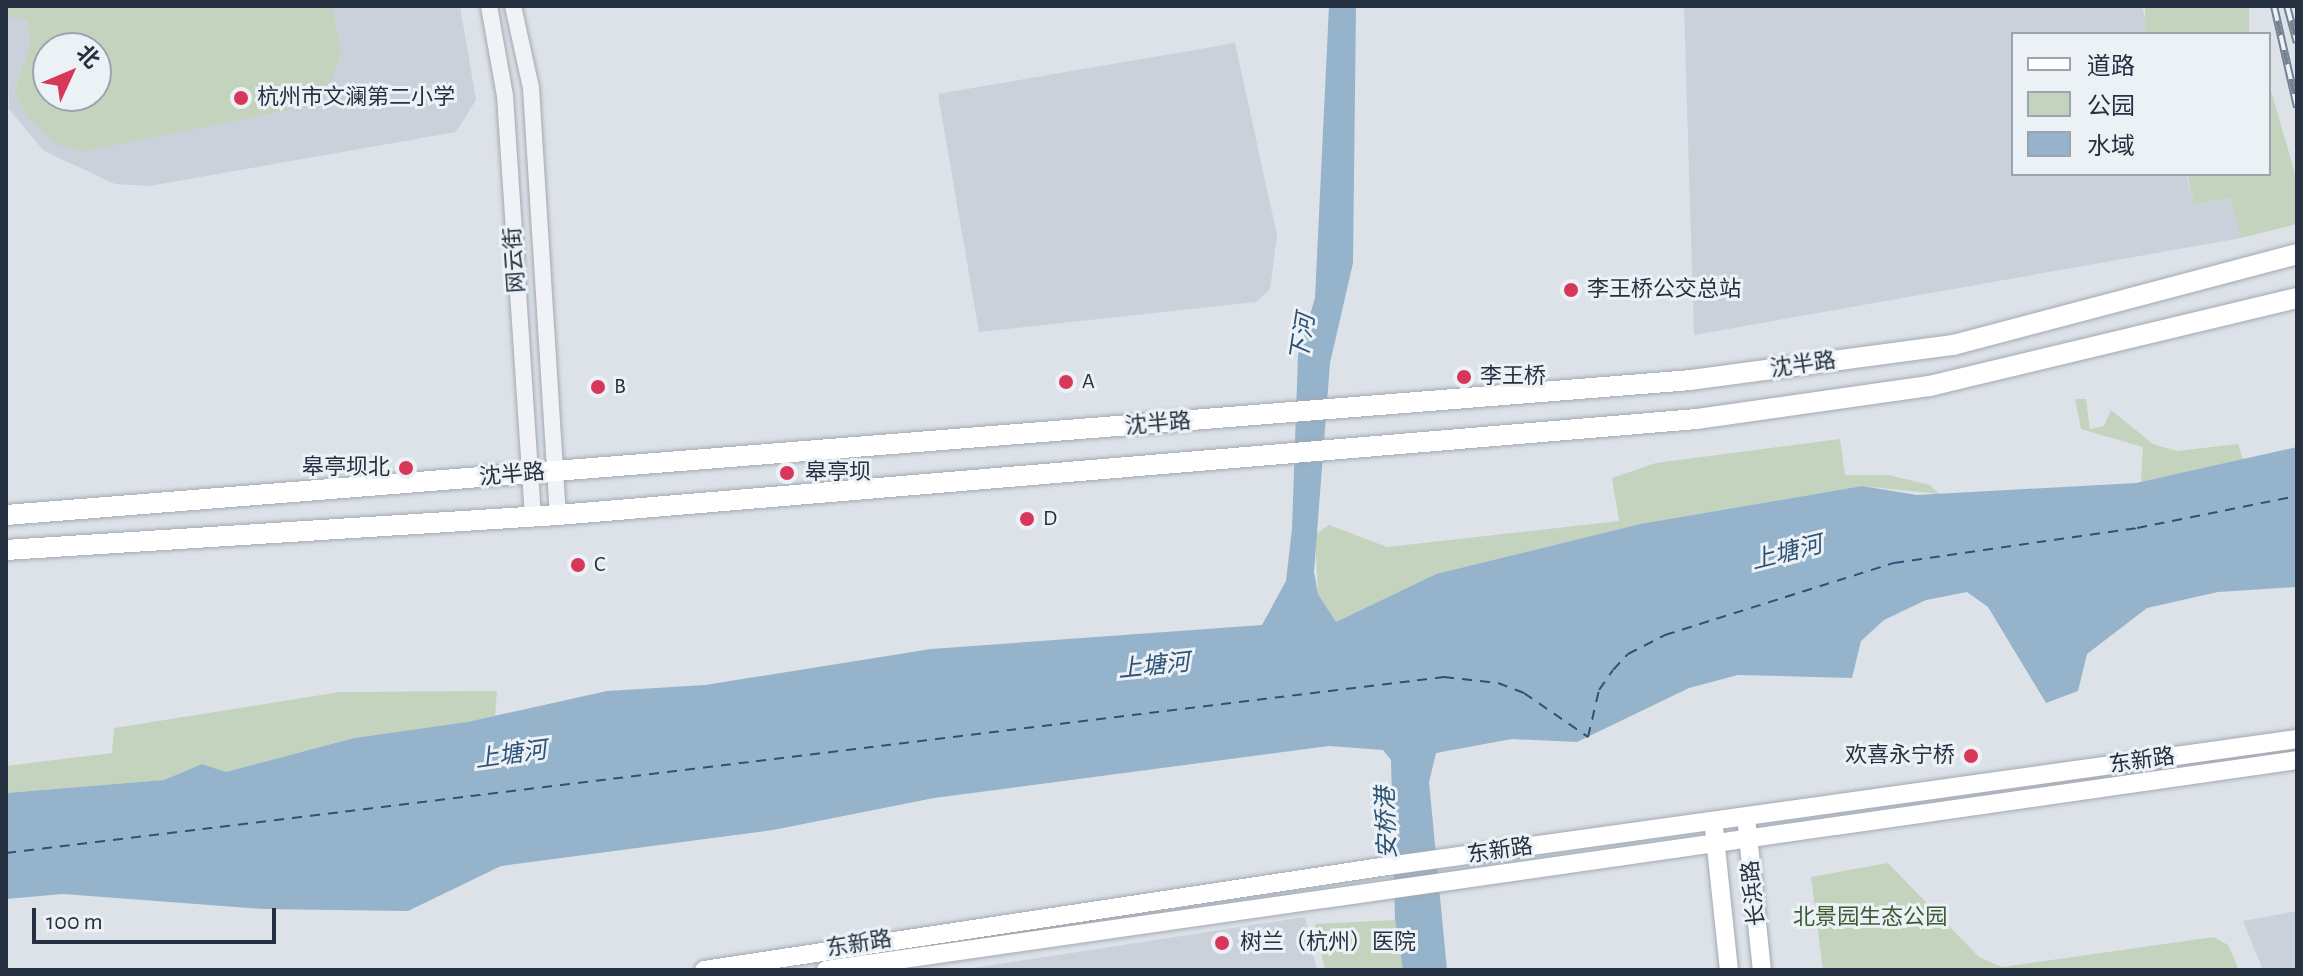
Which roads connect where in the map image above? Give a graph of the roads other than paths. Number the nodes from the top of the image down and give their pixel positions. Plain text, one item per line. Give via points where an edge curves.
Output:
1 (489, 6) edge
2 (513, 6) edge
3 (2297, 254) edge
4 (2297, 298) edge
5 (556, 472) junction
6 (531, 474) junction
7 (6, 515) edge
8 (558, 515) junction
9 (533, 516) junction
10 (6, 550) edge
11 (2297, 739) edge
12 (2297, 760) edge
13 (1747, 826) junction
14 (1714, 830) junction
15 (704, 970) edge
16 (826, 970) edge
17 (1729, 970) edge
18 (1762, 970) edge

1 - 6 street, 网云街 via 505,96
2 - 5 street, 网云街 via 531,88
3 - 5 main road, 沈半路 via 1953,345 1690,380
4 - 8 main road, 沈半路 via 1930,386 1697,419
5 - 6 main road, 沈半路
5 - 8 street, 网云街
6 - 7 main road, 沈半路
6 - 9 street, 网云街
8 - 9 main road, 沈半路
9 - 10 main road, 沈半路
11 - 13 main road, 东新路
12 - 13 main road, 东新路
13 - 14 main road, 东新路
13 - 18 main road, 长浜路
14 - 15 main road, 东新路 via 1388,866
14 - 16 main road, 东新路 via 1447,882
14 - 17 main road, 长浜路

